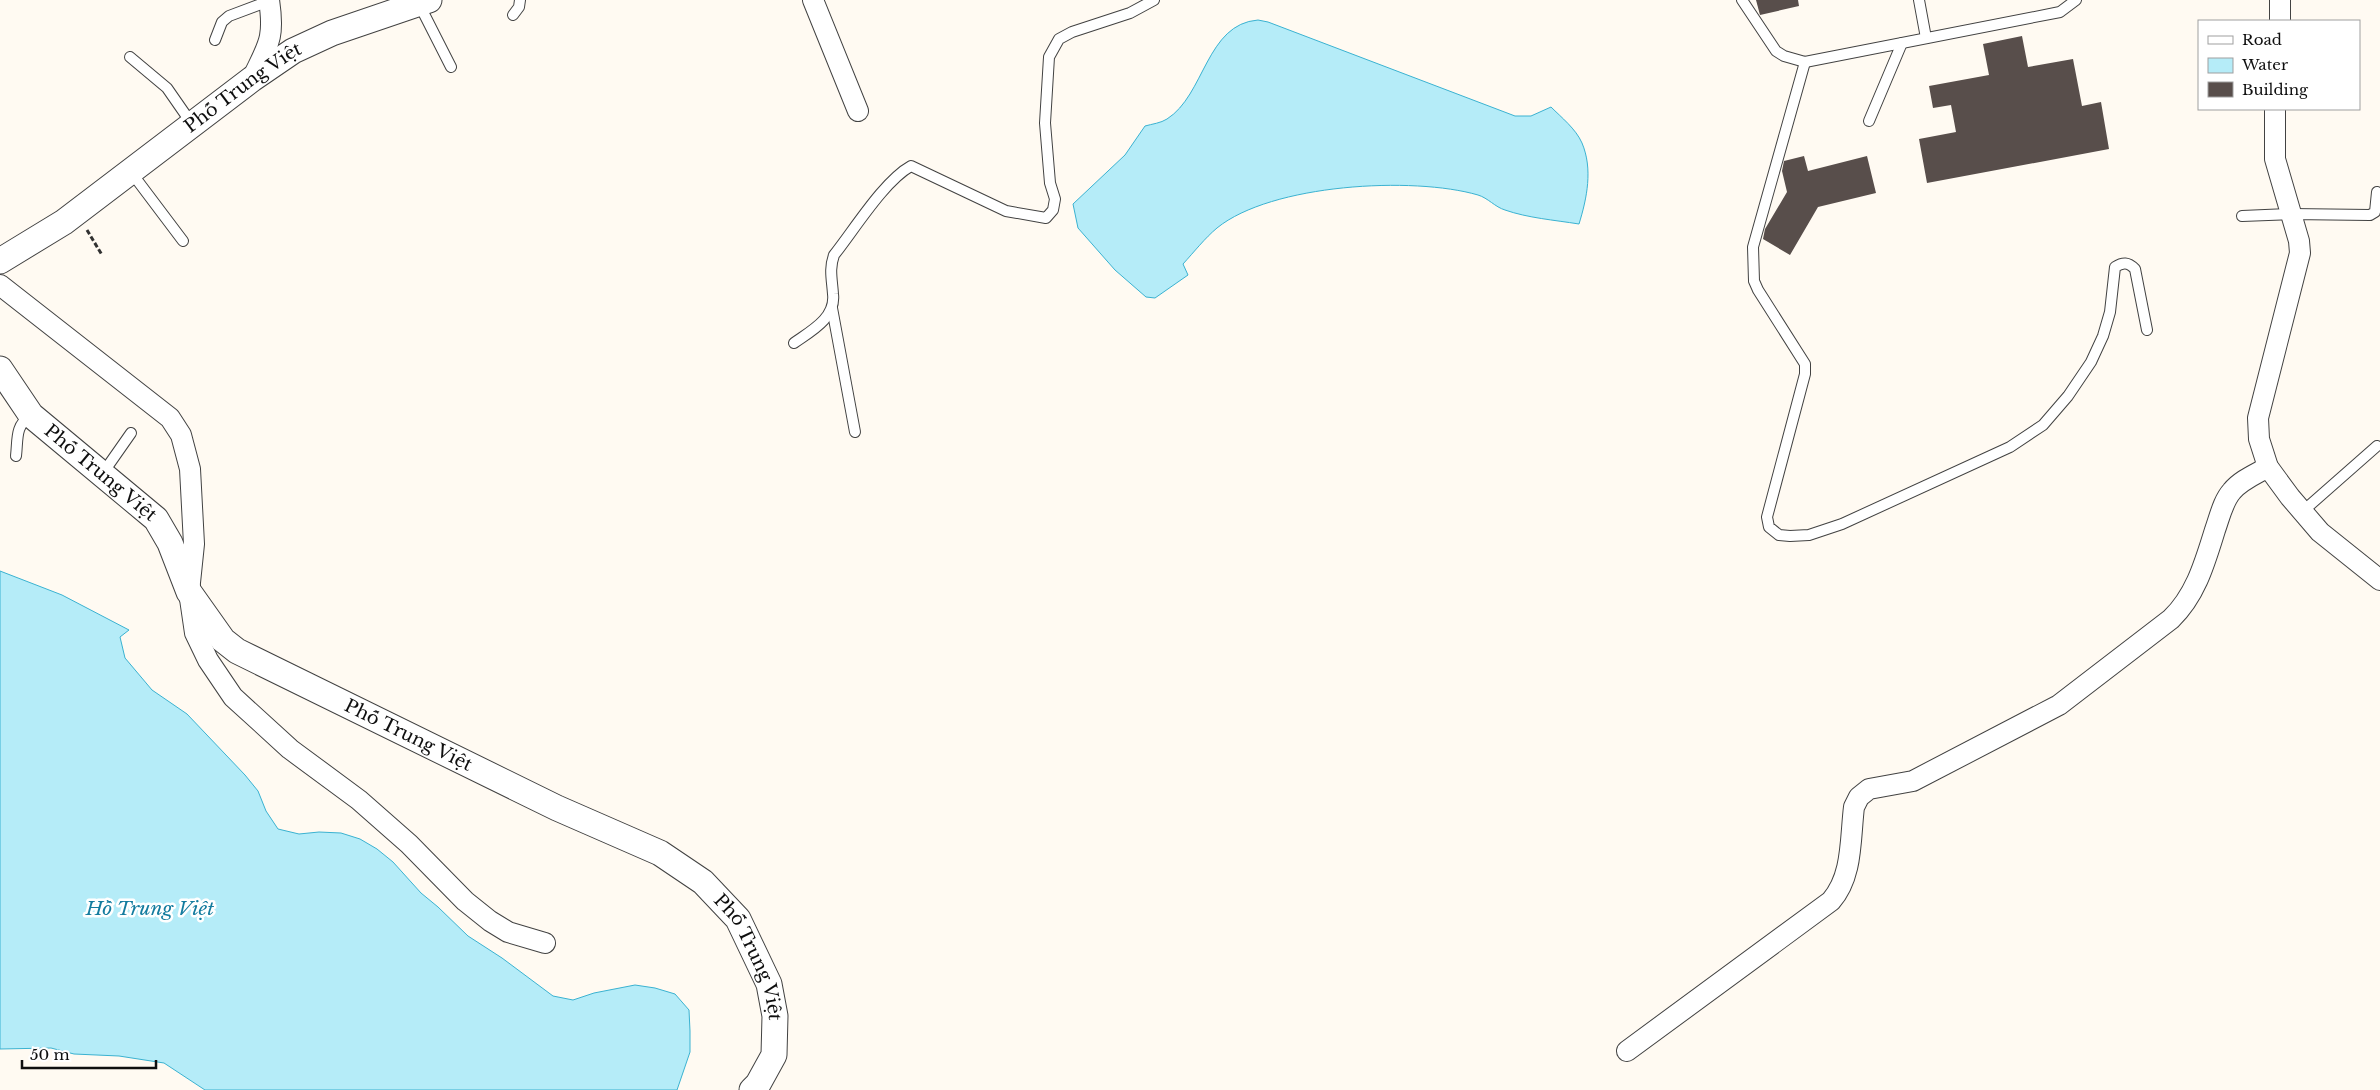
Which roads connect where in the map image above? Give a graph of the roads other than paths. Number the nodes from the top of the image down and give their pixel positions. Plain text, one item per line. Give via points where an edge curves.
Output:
1 (269, 0) edge
2 (520, 0) edge
3 (813, 0) edge
4 (1154, 0) edge
5 (1742, 0) edge
6 (1919, 0) edge
7 (2076, 0) edge
8 (2280, 0) edge
9 (424, 2) edge
10 (513, 15) dead end
11 (2280, 20) edge
12 (1926, 38) junction
13 (215, 40) dead end
14 (1902, 43) junction
15 (130, 57) dead end
16 (1805, 62) junction
17 (451, 66) dead end
18 (252, 79) junction
19 (2275, 110) edge
20 (858, 111) dead end
21 (1869, 121) dead end
22 (192, 124) junction
23 (131, 172) junction
24 (2377, 192) dead end
25 (2291, 214) junction
26 (2242, 216) dead end
27 (183, 241) dead end
28 (0, 262) edge
29 (0, 285) edge
30 (832, 308) junction
31 (2147, 330) dead end
32 (794, 343) dead end
33 (0, 369) edge
34 (31, 415) junction
35 (856, 432) dead end
36 (131, 433) dead end
37 (2377, 446) dead end
38 (16, 456) dead end
39 (2268, 467) junction
40 (103, 474) junction
41 (2302, 512) junction
42 (2380, 580) edge
43 (189, 592) junction
44 (545, 943) dead end
45 (1627, 1051) dead end
46 (752, 1090) edge

1 - 13 lane via 229,16 222,22
1 - 18 street via 270,43
2 - 10 lane
3 - 20 street
4 - 30 lane via 1130,13 1059,38 1049,57 1045,122 1050,183 1055,199 1053,210 1046,218 1006,211 911,166 900,172 834,255 830,267 834,296
5 - 16 lane via 1776,51
6 - 12 lane
7 - 12 lane via 2060,12
8 - 11 street
9 - 17 lane
9 - 18 street, Phố Trung Việt via 332,33 293,51
12 - 14 lane
14 - 16 lane
14 - 21 lane
15 - 22 lane via 167,88
16 - 31 lane via 1753,246 1754,281 1804,364 1806,374 1767,517 1769,527 1779,535 1810,535 1842,524 2010,447 2042,425 2068,396 2091,362 2110,312 2115,266 2122,262 2135,269
18 - 22 street, Phố Trung Việt
19 - 25 street via 2274,159
22 - 23 street, Phố Trung Việt
23 - 27 lane
23 - 28 street, Phố Trung Việt via 64,222
24 - 25 lane via 2375,212 2370,215
25 - 26 lane
25 - 39 street via 2298,241 2298,265 2258,418 2259,439
29 - 43 street via 170,418 181,435 190,469 194,544
30 - 32 lane via 821,324
30 - 35 lane
33 - 34 street, Phố Trung Việt
34 - 38 lane via 19,426
34 - 40 street, Phố Trung Việt
36 - 40 lane
37 - 41 lane
39 - 41 street
39 - 45 street via 2232,490 2193,590 2171,620 2059,705 1921,778 1869,789 1859,796 1854,807 1846,876 1831,901
40 - 43 street, Phố Trung Việt via 156,519 170,543
41 - 42 street via 2320,532
43 - 44 street via 195,632 208,660 233,697 290,749 359,800 490,921 508,932
43 - 46 street, Phố Trung Việt via 223,640 237,651 557,808 660,853 703,882 738,919 769,984 775,1016 774,1055

